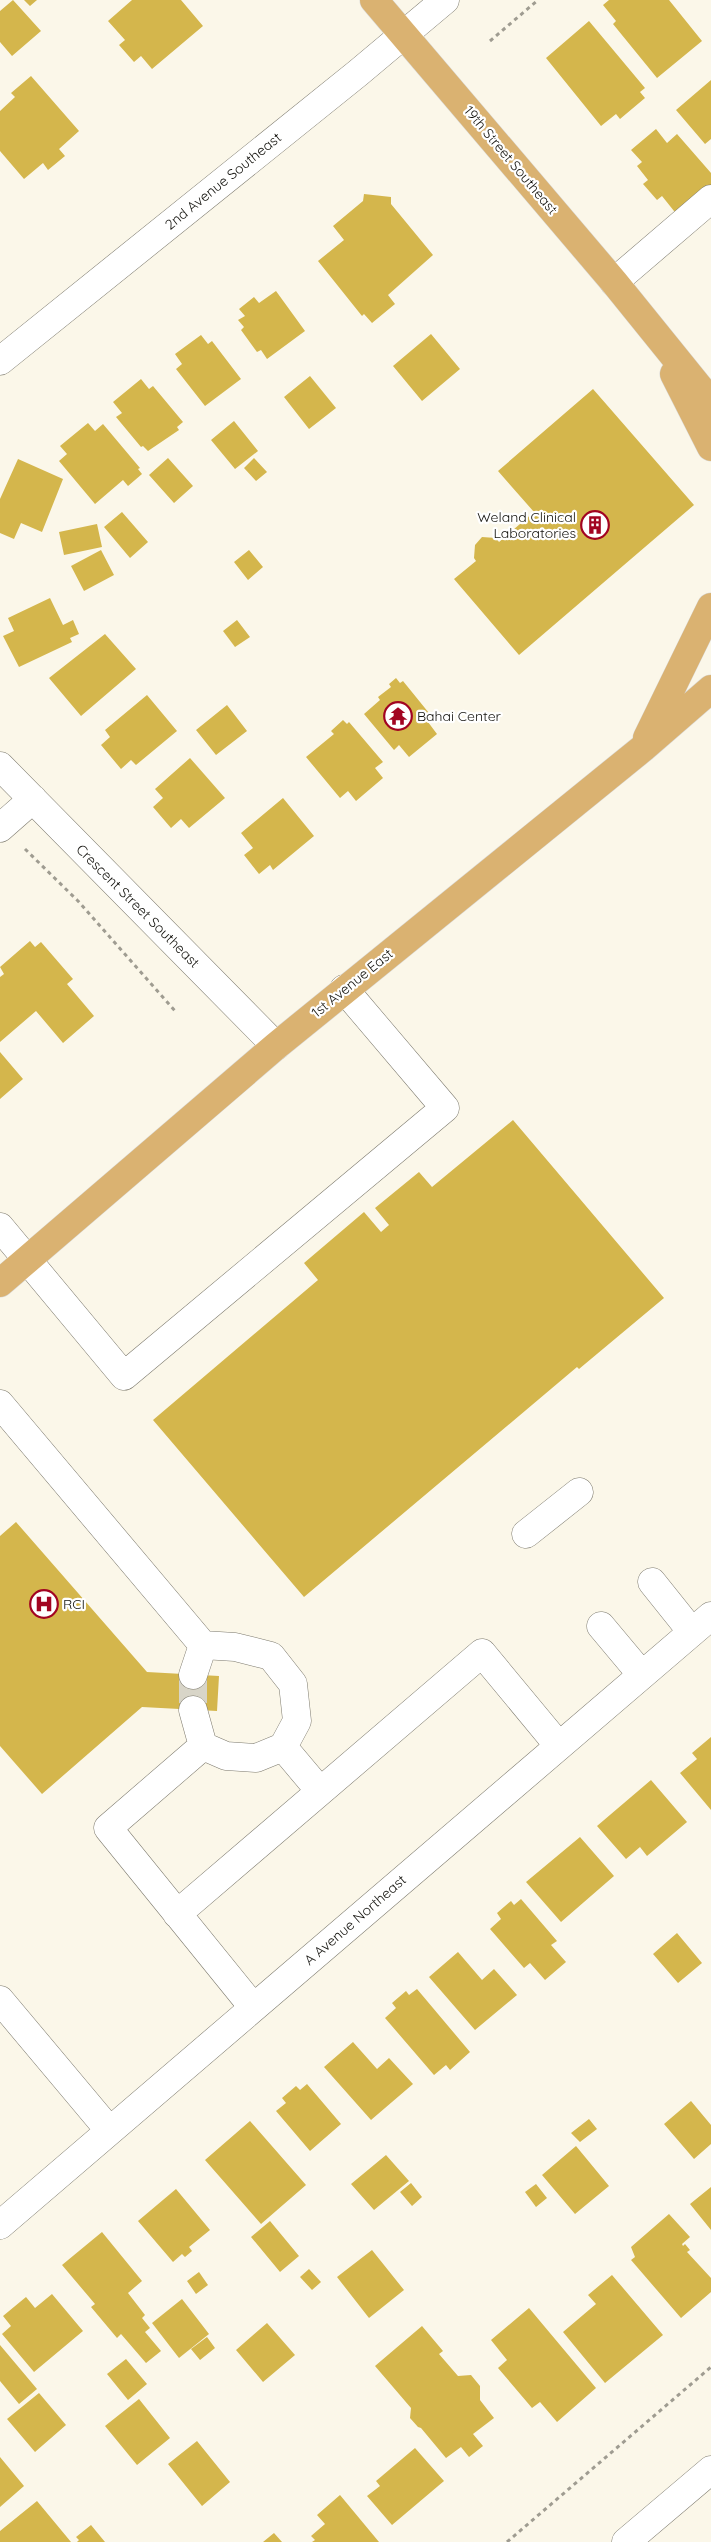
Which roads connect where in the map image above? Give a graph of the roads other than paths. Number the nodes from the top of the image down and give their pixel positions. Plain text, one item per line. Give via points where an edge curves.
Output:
1 (374, 0) edge
2 (445, 0) edge
3 (404, 36) junction
4 (711, 199) edge
5 (614, 282) junction
6 (646, 322) junction
7 (0, 360) edge
8 (711, 402) edge
9 (711, 447) edge
10 (711, 607) edge
11 (711, 689) edge
12 (643, 748) junction
13 (0, 766) edge
14 (33, 799) junction
15 (1, 827) edge
16 (344, 989) junction
17 (276, 1046) junction
18 (0, 1227) edge
19 (27, 1260) junction
20 (0, 1283) edge
21 (0, 1404) edge
22 (579, 1492) dead end
23 (526, 1534) dead end
24 (652, 1582) dead end
25 (702, 1624) edge
26 (601, 1626) dead end
27 (203, 1645) junction
28 (192, 1675) tunnel mouth
29 (642, 1675) junction
30 (193, 1710) tunnel mouth
31 (203, 1746) junction
32 (559, 1746) junction
33 (283, 1747) junction
34 (320, 1792) junction
35 (178, 1914) junction
36 (0, 2000) edge
37 (253, 2007) junction
38 (109, 2130) junction
39 (0, 2225) edge
40 (711, 2470) edge
41 (626, 2542) edge

1 - 3 main road, 19th Street Southeast
2 - 3 street, 2nd Avenue Southeast
3 - 5 main road, 19th Street Southeast
3 - 7 street, 2nd Avenue Southeast
4 - 5 street
5 - 6 main road, 19th Street Southeast
6 - 8 main road, 19th Street Southeast
6 - 9 main road, 19th Street Southeast
10 - 12 main road
11 - 12 main road, 1st Avenue East
12 - 16 main road, 1st Avenue East
13 - 14 street, Crescent Street Southeast
14 - 15 street
14 - 17 street, Crescent Street Southeast
16 - 17 main road, 1st Avenue East
16 - 19 street via 445,1108 124,1376
17 - 19 main road, 1st Avenue East
18 - 19 street
19 - 20 main road, 1st Avenue East
21 - 27 street
22 - 23 street
24 - 25 street
25 - 29 street, A Avenue Northeast
26 - 29 street
27 - 28 street
27 - 33 street via 236,1647 271,1656 294,1684 297,1721
29 - 32 street, A Avenue Northeast
30 - 31 street
31 - 33 street via 226,1756 256,1758
31 - 35 street via 108,1828
32 - 34 street via 482,1653
32 - 37 street, A Avenue Northeast
33 - 34 street
34 - 35 street
35 - 37 street
36 - 38 street
37 - 38 street, A Avenue Northeast
38 - 39 street, A Avenue Northeast
40 - 41 street

